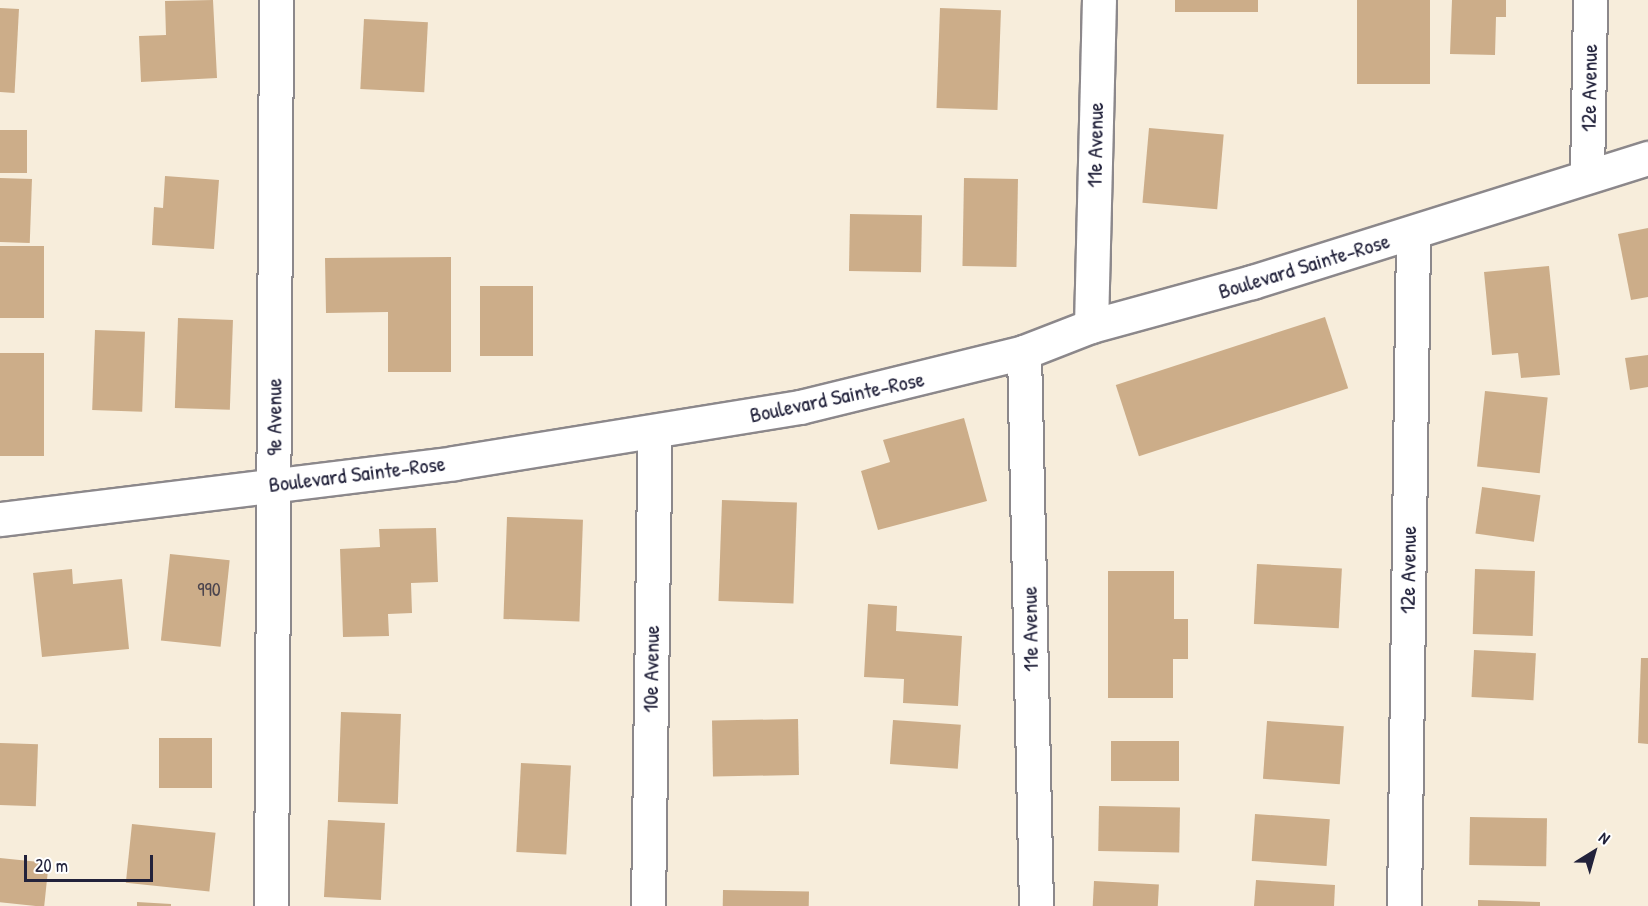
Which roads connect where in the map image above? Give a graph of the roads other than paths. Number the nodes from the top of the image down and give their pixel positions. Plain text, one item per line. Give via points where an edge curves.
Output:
1 (276, 0) edge
2 (1099, 0) edge
3 (1590, 0) edge
4 (1648, 158) edge
5 (1587, 176) junction
6 (1413, 234) junction
7 (1091, 326) junction
8 (1024, 352) junction
9 (655, 432) junction
10 (274, 484) junction
11 (0, 519) edge
12 (271, 906) edge
13 (648, 906) edge
14 (1036, 906) edge
15 (1404, 906) edge

1 - 10 street, 9e Avenue
2 - 7 street, 11e Avenue
3 - 5 street, 12e Avenue
4 - 5 street, Boulevard Sainte-Rose
5 - 6 street, Boulevard Sainte-Rose
6 - 7 street, Boulevard Sainte-Rose
6 - 15 street, 12e Avenue
7 - 8 street, Boulevard Sainte-Rose
8 - 9 street, Boulevard Sainte-Rose via 800,407
8 - 14 street, 11e Avenue
9 - 10 street, Boulevard Sainte-Rose via 454,463
9 - 13 street, 10e Avenue
10 - 11 street, Boulevard Sainte-Rose
10 - 12 street, 9e Avenue

